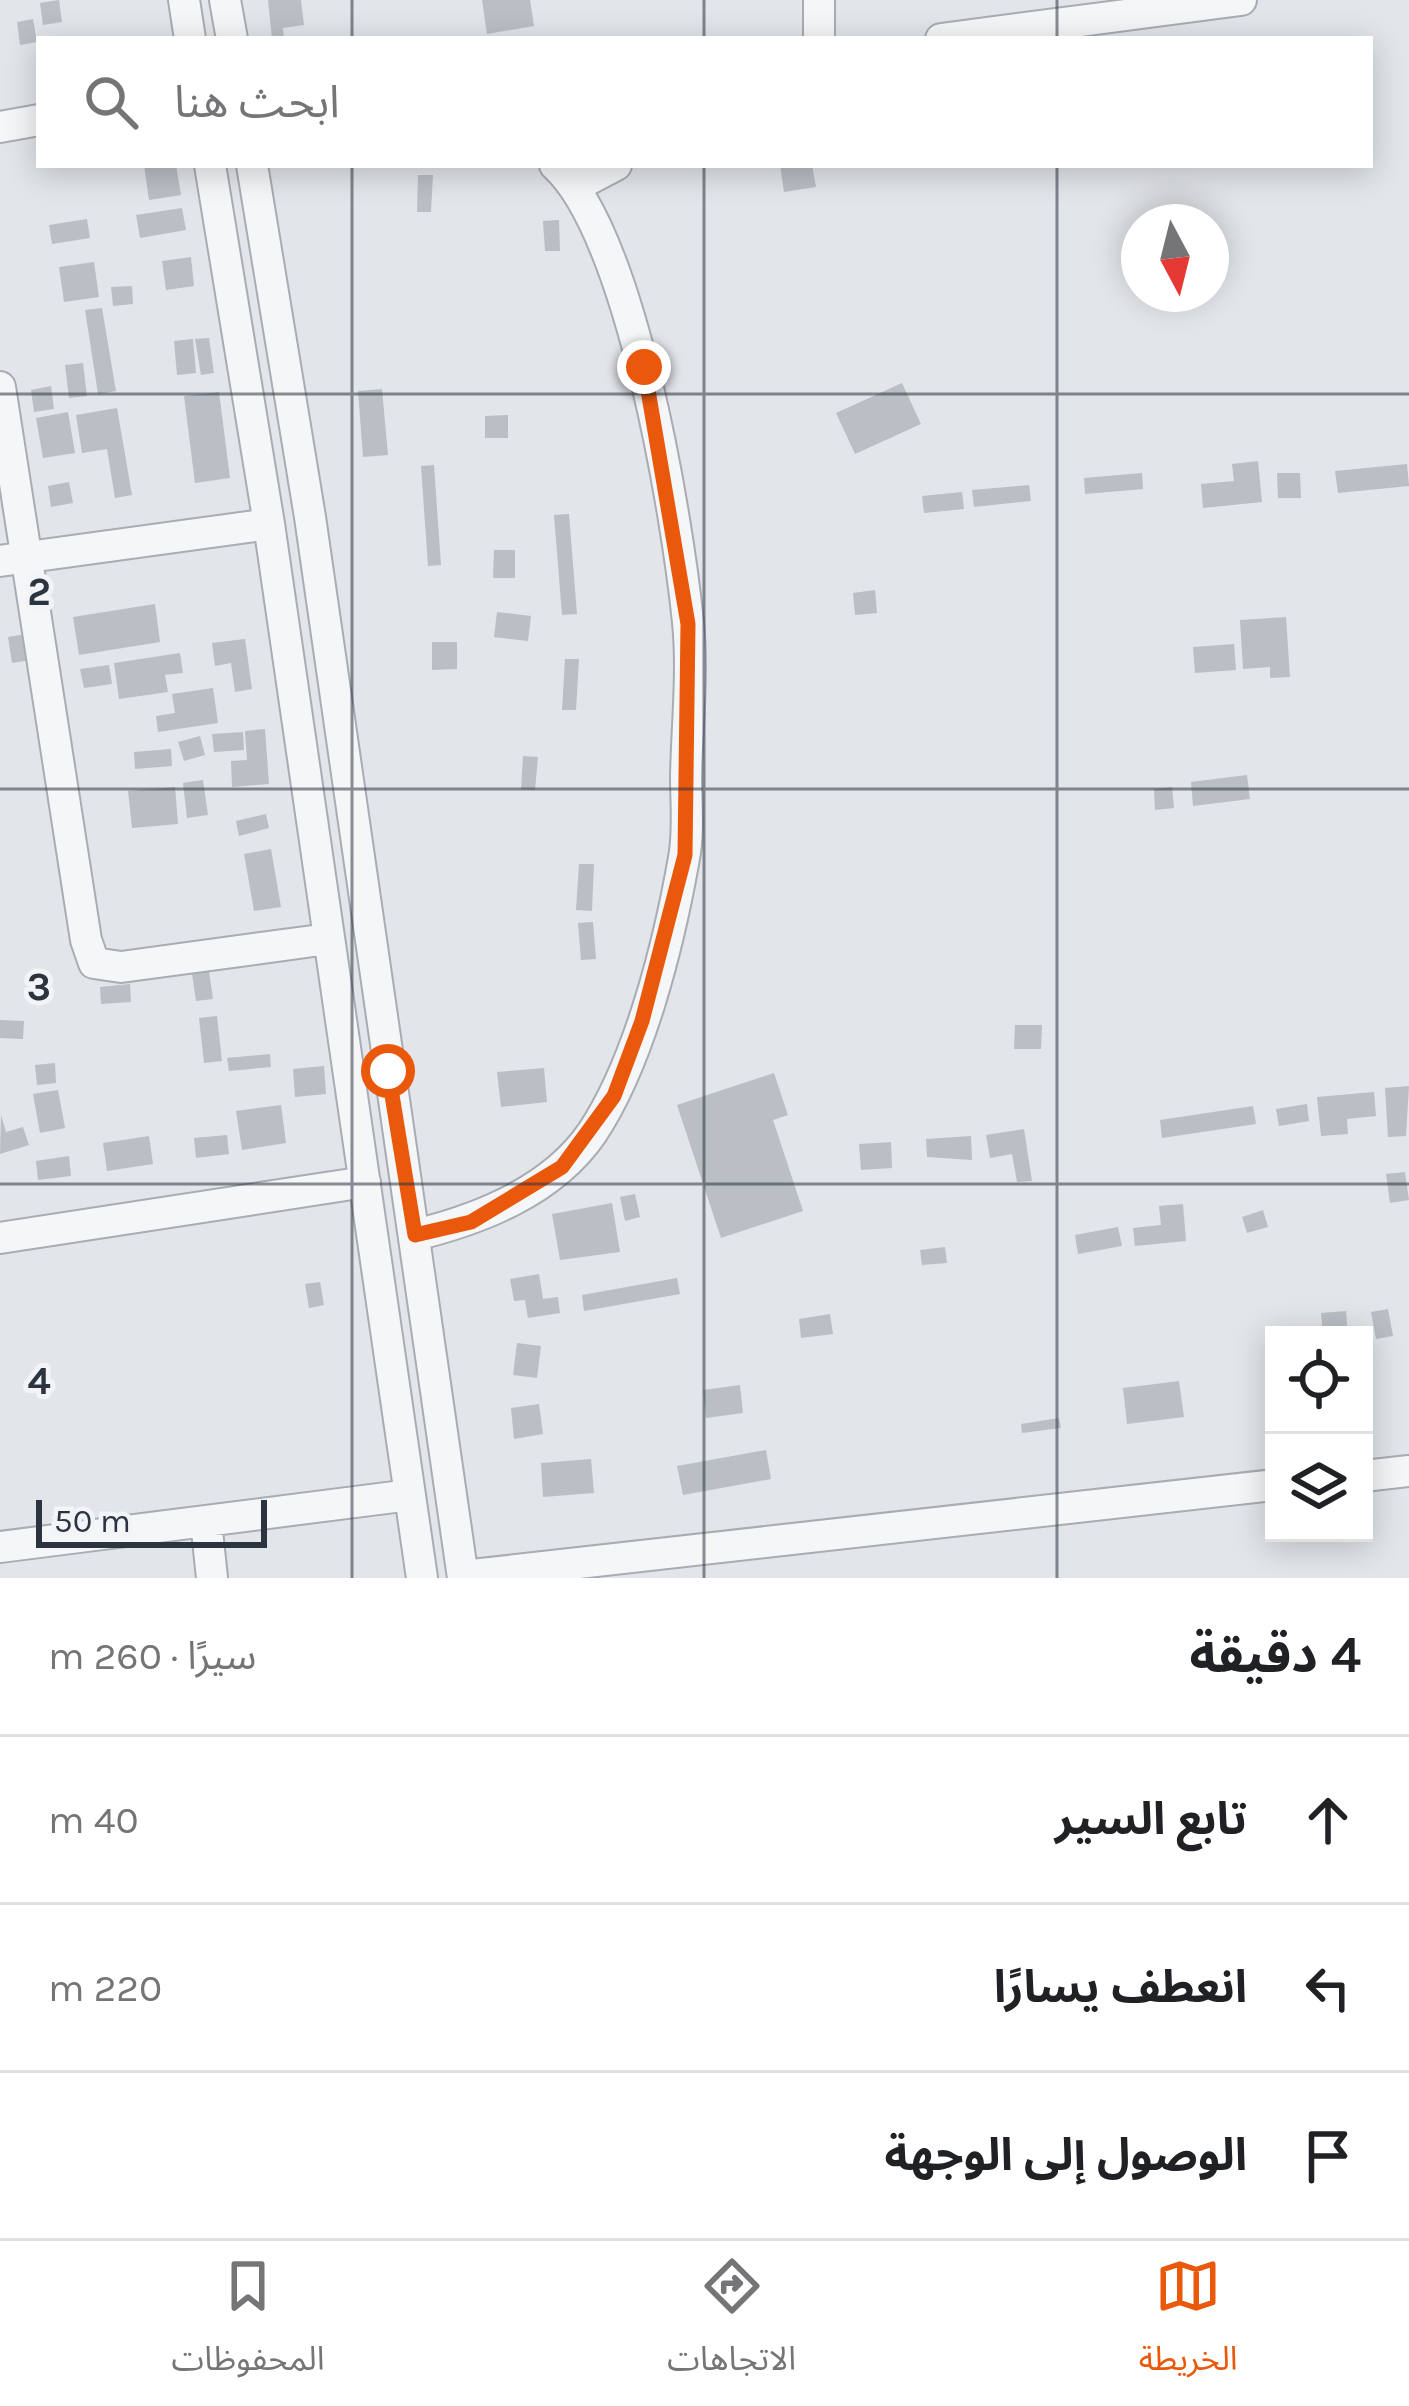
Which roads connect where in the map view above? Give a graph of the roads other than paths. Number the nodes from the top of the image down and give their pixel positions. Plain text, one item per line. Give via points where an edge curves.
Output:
1 (184, 0) edge
2 (225, 0) edge
3 (819, 0) edge
4 (1241, 0) edge
5 (190, 36) edge
6 (231, 36) edge
7 (819, 36) edge
8 (964, 36) edge
9 (36, 121) edge
10 (0, 127) edge
11 (211, 168) edge
12 (252, 168) edge
13 (601, 168) edge
14 (566, 175) edge
15 (0, 387) edge
16 (269, 524) junction
17 (14, 559) edge
18 (328, 938) junction
19 (365, 1181) junction
20 (415, 1235) junction
21 (0, 1238) edge
22 (1409, 1472) edge
23 (1373, 1475) edge
24 (1265, 1486) edge
25 (410, 1495) junction
26 (206, 1522) junction
27 (0, 1547) edge
28 (463, 1577) edge
29 (212, 1578) edge
30 (422, 1578) edge

1 - 5 street
2 - 6 street
3 - 7 street
4 - 8 street
9 - 10 street
11 - 16 street
12 - 20 street
13 - 14 street
14 - 20 street via 612,265 644,367 688,624 685,855 642,1021 590,1136 513,1200 471,1222
15 - 17 street
16 - 17 street
16 - 18 street
17 - 18 street via 94,963 121,967
18 - 19 street
19 - 21 street
19 - 25 street
20 - 28 street
22 - 23 street
24 - 28 street
25 - 26 street
25 - 30 street
26 - 27 street
26 - 29 street

